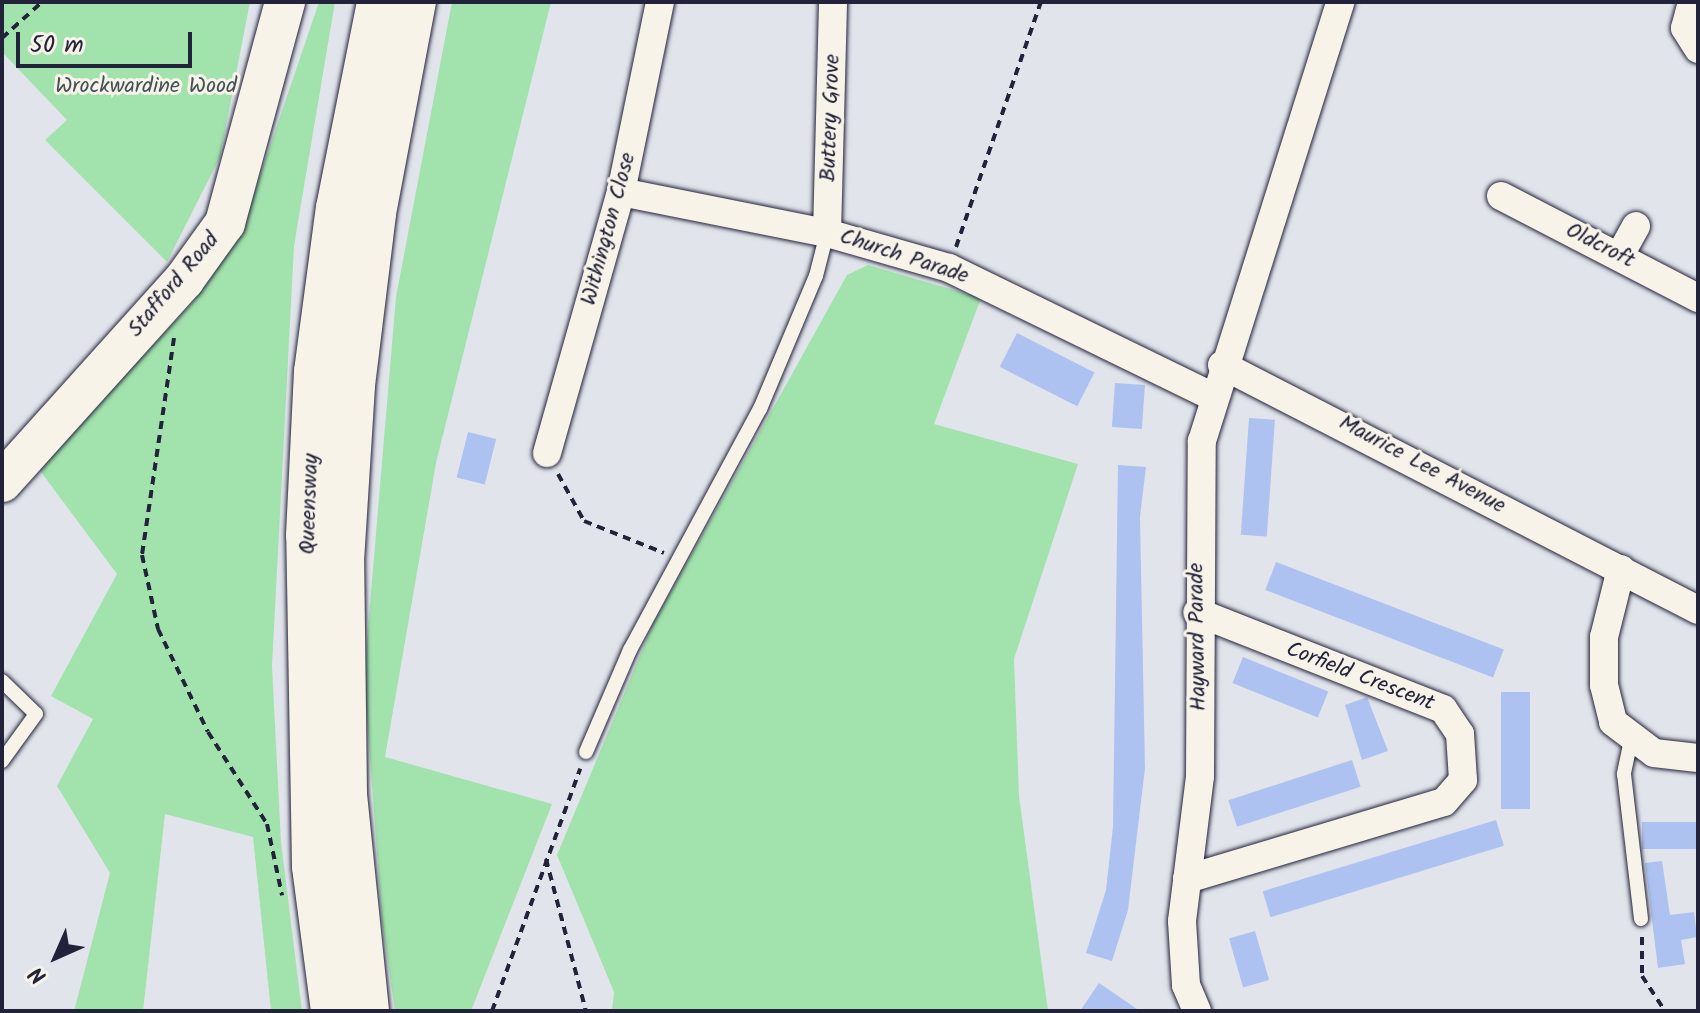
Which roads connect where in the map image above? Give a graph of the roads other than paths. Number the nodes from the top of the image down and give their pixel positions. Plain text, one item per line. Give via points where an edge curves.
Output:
1 (285, 2) edge
2 (379, 2) edge
3 (414, 2) edge
4 (660, 2) edge
5 (833, 2) edge
6 (1340, 2) edge
7 (1692, 2) edge
8 (1698, 49) edge
9 (621, 192) junction
10 (1501, 196) dead end
11 (1636, 226) dead end
12 (827, 233) junction
13 (1620, 255) junction
14 (1698, 298) edge
15 (1222, 365) junction
16 (1212, 396) junction
17 (547, 453) road end
18 (2, 482) edge
19 (1621, 569) junction
20 (1698, 610) edge
21 (1197, 612) junction
22 (2, 681) edge
23 (1631, 740) junction
24 (586, 752) road end
25 (1698, 758) edge
26 (2, 761) edge
27 (1187, 879) junction
28 (1641, 919) road end
29 (333, 1011) edge
30 (367, 1011) edge
31 (1197, 1011) edge

1 - 18 street, Stafford Road via 225,223 184,280
2 - 29 highway, Queensway via 338,208 316,372 308,535 314,866
3 - 30 highway, Queensway via 374,213 353,385 342,561 345,794
4 - 9 street, Withington Close
5 - 12 street, Buttery Grove
6 - 15 street
7 - 8 street via 1685,28
9 - 12 street, Church Parade
9 - 17 street, Withington Close
10 - 13 street, Oldcroft
11 - 13 street
12 - 16 street, Church Parade via 949,268
12 - 24 lane via 816,276 760,409 677,559
13 - 14 street, Oldcroft
15 - 16 street, Hayward Parade
15 - 19 street, Maurice Lee Avenue
16 - 21 street, Hayward Parade via 1197,488
19 - 20 street
19 - 23 street via 1604,637 1604,685 1613,722
21 - 27 street, Hayward Parade via 1200,776
21 - 27 street, Corfield Crescent via 1443,709 1460,734 1463,780 1444,802
22 - 26 lane via 36,714
23 - 25 street via 1654,753
23 - 28 lane via 1624,774
27 - 31 street, Hayward Parade via 1182,957

